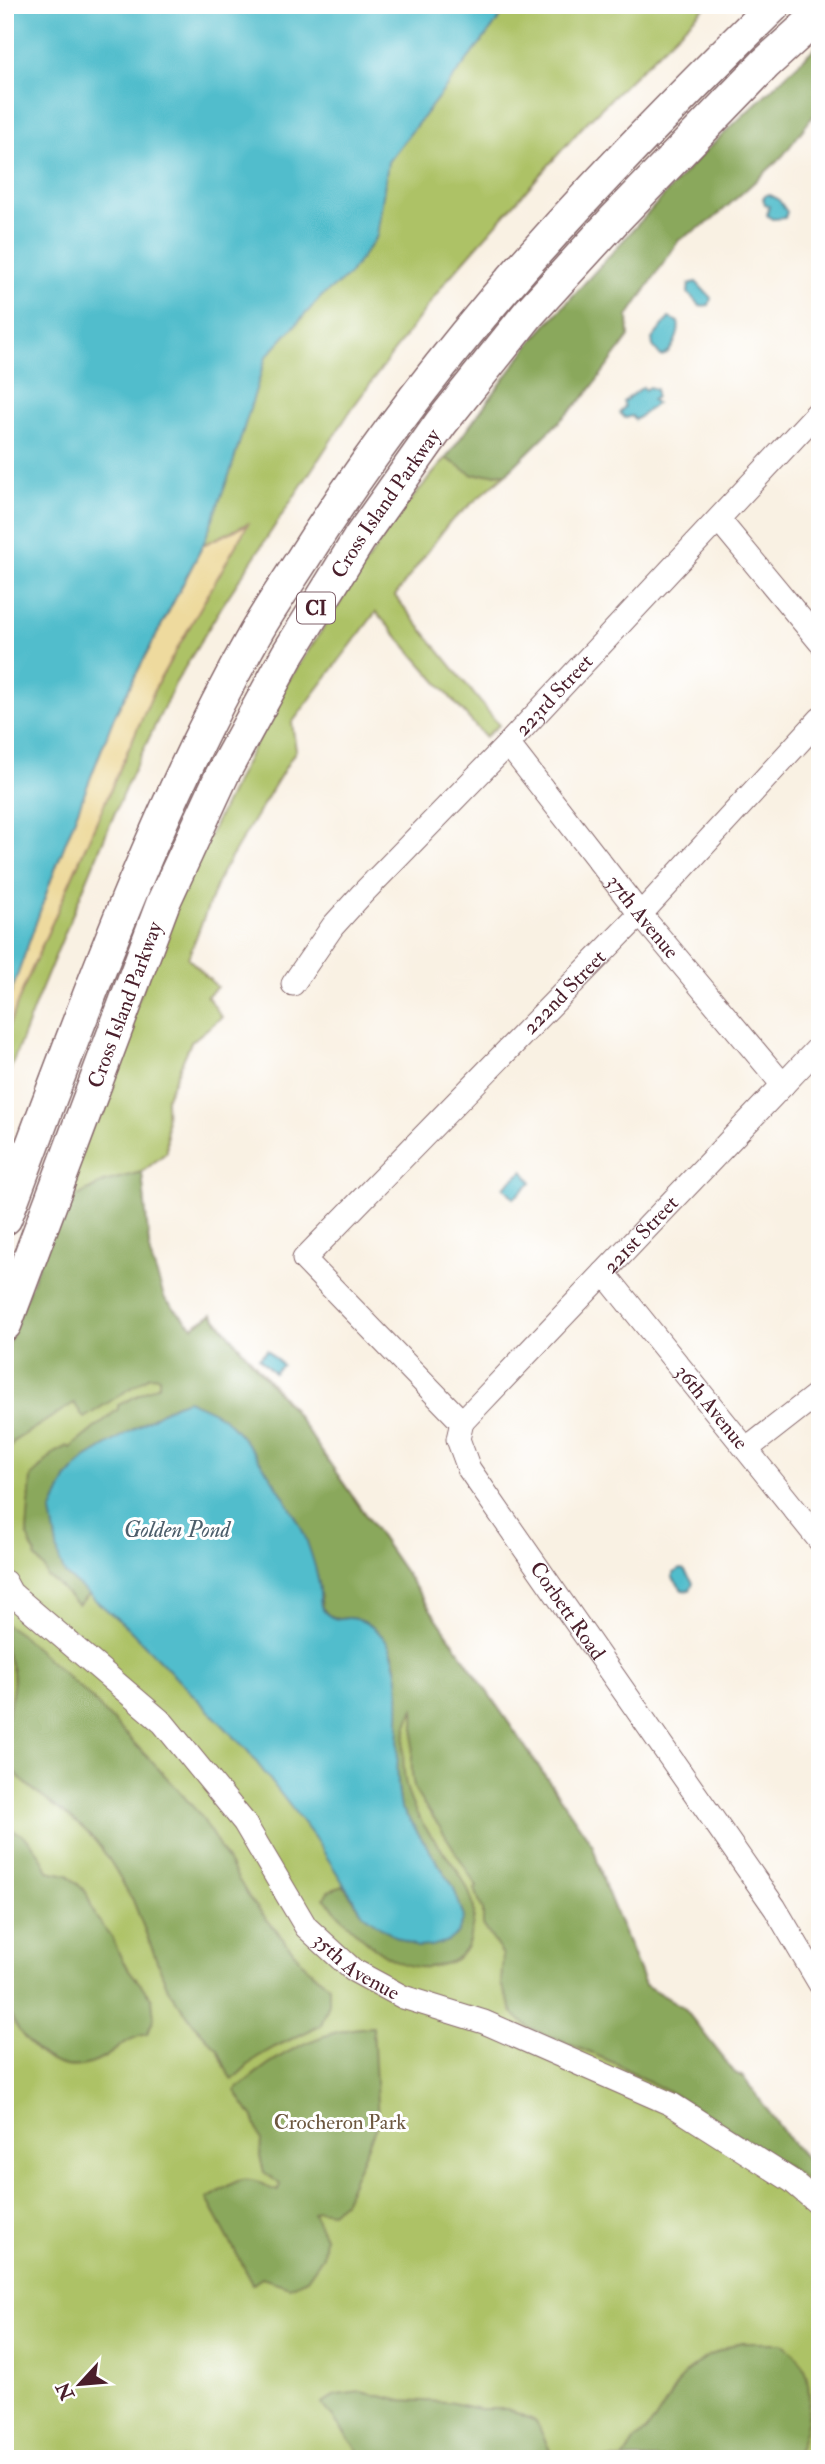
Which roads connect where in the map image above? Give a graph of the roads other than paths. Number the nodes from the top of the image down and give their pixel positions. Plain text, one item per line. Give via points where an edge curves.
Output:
1 (774, 5) edge
2 (820, 14) edge
3 (820, 410) edge
4 (719, 520) junction
5 (820, 642) edge
6 (820, 719) edge
7 (508, 744) junction
8 (640, 914) junction
9 (293, 984) dead end
10 (820, 1046) edge
11 (783, 1085) junction
12 (5, 1218) edge
13 (604, 1273) junction
14 (5, 1324) edge
15 (820, 1392) edge
16 (462, 1422) junction
17 (747, 1449) junction
18 (820, 1541) edge
19 (5, 1582) edge
20 (820, 1984) edge
21 (820, 2206) edge

1 - 12 highway, Cross Island Parkway / CI via 590,190 496,296 406,408 329,517 256,633 189,760 130,891
2 - 14 highway, Cross Island Parkway / CI via 756,74 529,313 441,423 361,536 288,654 223,773 163,903
3 - 4 street, 223rd Street
4 - 5 street
4 - 7 street, 223rd Street
6 - 8 street, 222nd Street
7 - 8 street, 37th Avenue
7 - 9 street, 223rd Street via 340,918
8 - 11 street, 37th Avenue
8 - 16 street, 222nd Street via 304,1259
10 - 11 street, 221st Street
11 - 13 street, 221st Street
13 - 16 street, 221st Street
13 - 17 street, 36th Avenue
15 - 17 street
16 - 20 street, Corbett Road via 458,1439 469,1469 775,1908
17 - 18 street, 36th Avenue
19 - 21 street, 35th Avenue via 11,1593 163,1723 244,1822 306,1927 353,1970 403,1997 484,2022 671,2104 792,2181

